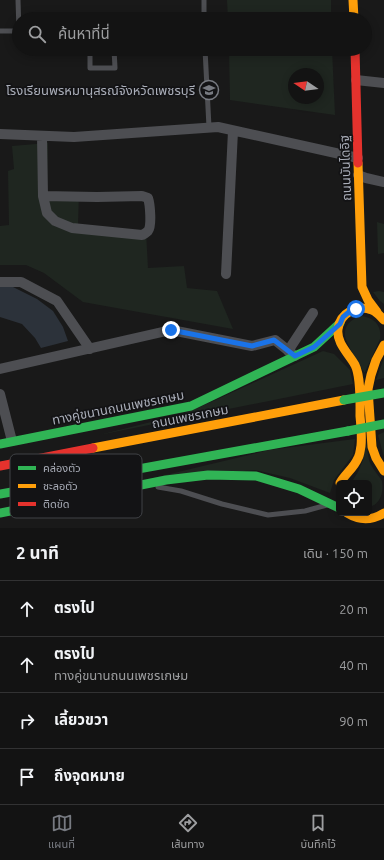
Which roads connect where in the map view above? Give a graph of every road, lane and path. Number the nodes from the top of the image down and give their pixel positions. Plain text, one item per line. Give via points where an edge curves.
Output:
1 (18, 0) edge
2 (204, 0) edge
3 (353, 0) edge
4 (18, 12) edge
5 (204, 12) edge
6 (354, 12) edge
7 (0, 31) edge
8 (12, 31) edge
9 (90, 56) edge
10 (114, 56) edge
11 (205, 56) edge
12 (355, 56) edge
13 (356, 80) junction
14 (384, 83) edge
15 (209, 127) junction
16 (233, 131) junction
17 (0, 134) edge
18 (42, 136) junction
19 (358, 158) junction
20 (358, 175) junction
21 (384, 182) edge
22 (43, 196) junction
23 (226, 274) dead end
24 (0, 282) edge
25 (362, 287) junction
26 (313, 312) dead end
27 (349, 312) junction
28 (381, 316) edge
29 (340, 324) junction
30 (384, 345) edge
31 (90, 349) junction
32 (292, 353) junction
33 (0, 369) edge
34 (384, 393) edge
35 (0, 394) edge
36 (384, 424) edge
37 (12, 441) junction
38 (0, 444) edge
39 (63, 454) edge
40 (10, 464) edge
41 (0, 466) edge
42 (142, 468) edge
43 (384, 471) edge
44 (342, 480) edge
45 (145, 484) junction
46 (142, 485) edge
47 (10, 492) edge
48 (0, 494) edge
49 (336, 506) edge
50 (10, 511) edge
51 (0, 513) edge
52 (351, 516) edge
53 (353, 516) edge
54 (382, 518) edge
55 (360, 528) edge

1 - 4 lane
2 - 5 lane
3 - 6 main road
7 - 8 lane
9 - 10 lane via 90,68 115,68
11 - 15 lane
12 - 13 main road, ถนนบันไดอิฐ
13 - 14 street
13 - 19 main road, ถนนบันไดอิฐ
15 - 16 street
15 - 18 street via 74,137
16 - 19 street
16 - 23 street
17 - 18 street
18 - 22 street
19 - 20 main road, ถนนบันไดอิฐ
20 - 21 street
20 - 25 main road, ถนนบันไดอิฐ
22 - 22 street via 47,212 55,222 72,228 142,235 148,232 150,227 150,203 148,198 142,196
24 - 31 street via 21,282 56,300
25 - 27 main road, ถนนบันไดอิฐ via 358,300
25 - 28 main road, ถนนบันไดอิฐ via 369,302
26 - 32 street
27 - 28 main road via 364,308 371,309
27 - 29 main road, ถนนบันไดอิฐ
29 - 32 main road, ทางคู่ขนานถนนเพชรเกษม via 314,347
29 - 44 main road via 338,338 357,372 361,445 358,459
30 - 43 main road via 370,375 368,390 372,447
31 - 32 street via 171,330 252,346 274,340
31 - 33 street
32 - 37 main road, ทางคู่ขนานถนนเพชรเกษม via 192,406
34 - 39 main road, ถนนเพชรเกษม, bridge
35 - 37 street
36 - 42 main road, bridge
37 - 38 main road, ทางคู่ขนานถนนเพชรเกษม
40 - 41 main road, ถนนเพชรเกษม, bridge
45 - 46 main road
45 - 49 lane via 181,491 268,515
45 - 49 main road via 208,475 256,476 299,489
47 - 48 main road, bridge
50 - 51 main road
52 - 55 main road
53 - 54 main road via 361,520

